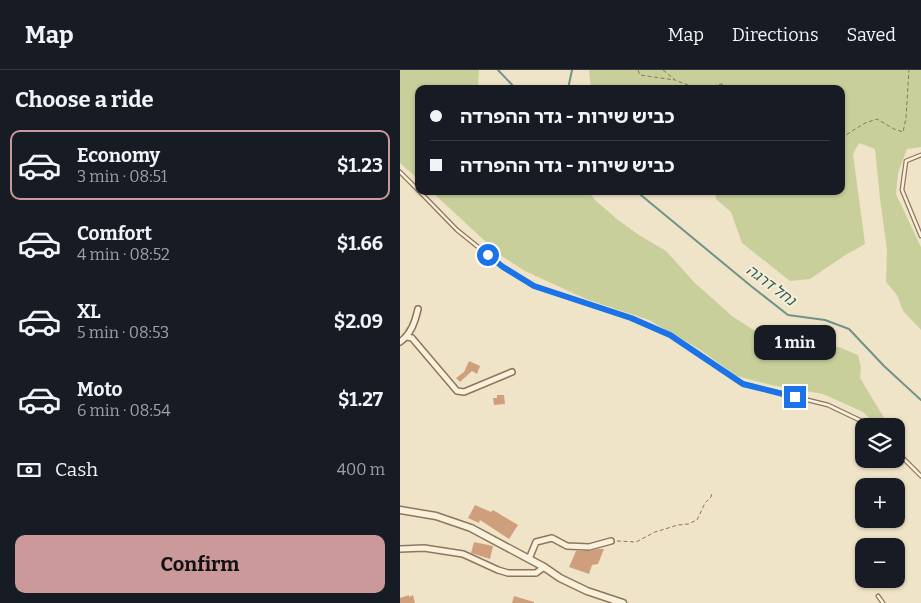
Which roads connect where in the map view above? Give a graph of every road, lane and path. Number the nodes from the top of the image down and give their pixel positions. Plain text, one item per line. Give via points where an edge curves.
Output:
1 (638, 70) edge
2 (664, 70) edge
3 (909, 70) edge
4 (675, 80) junction
5 (688, 85) edge
6 (845, 135) edge
7 (921, 155) edge
8 (400, 172) edge
9 (415, 187) edge
10 (423, 195) edge
11 (921, 236) edge
12 (418, 309) dead end
13 (407, 337) junction
14 (400, 342) edge
15 (512, 372) dead end
16 (855, 418) edge
17 (905, 460) edge
18 (921, 476) edge
19 (712, 492) dead end
20 (400, 510) edge
21 (611, 542) joint
22 (400, 549) edge
23 (529, 559) junction
24 (544, 567) junction
25 (878, 596) dead end
26 (623, 603) edge
27 (883, 603) edge

1 - 4 path via 640,76
2 - 4 path
3 - 6 path via 903,132 877,119
4 - 5 path
7 - 11 lane via 906,161 902,190
8 - 9 lane
10 - 16 lane via 457,230 503,267 534,286 631,318 670,335 743,384 828,405
12 - 13 street
13 - 14 street
13 - 15 street via 412,338 457,391 464,392
17 - 18 lane
19 - 21 path via 697,520 668,527 636,542
20 - 23 street via 436,516 472,528
21 - 23 street via 567,546 552,538 536,542
22 - 24 street via 415,547 463,554 508,573 536,572
23 - 24 street
24 - 26 street via 578,587
25 - 27 lane

